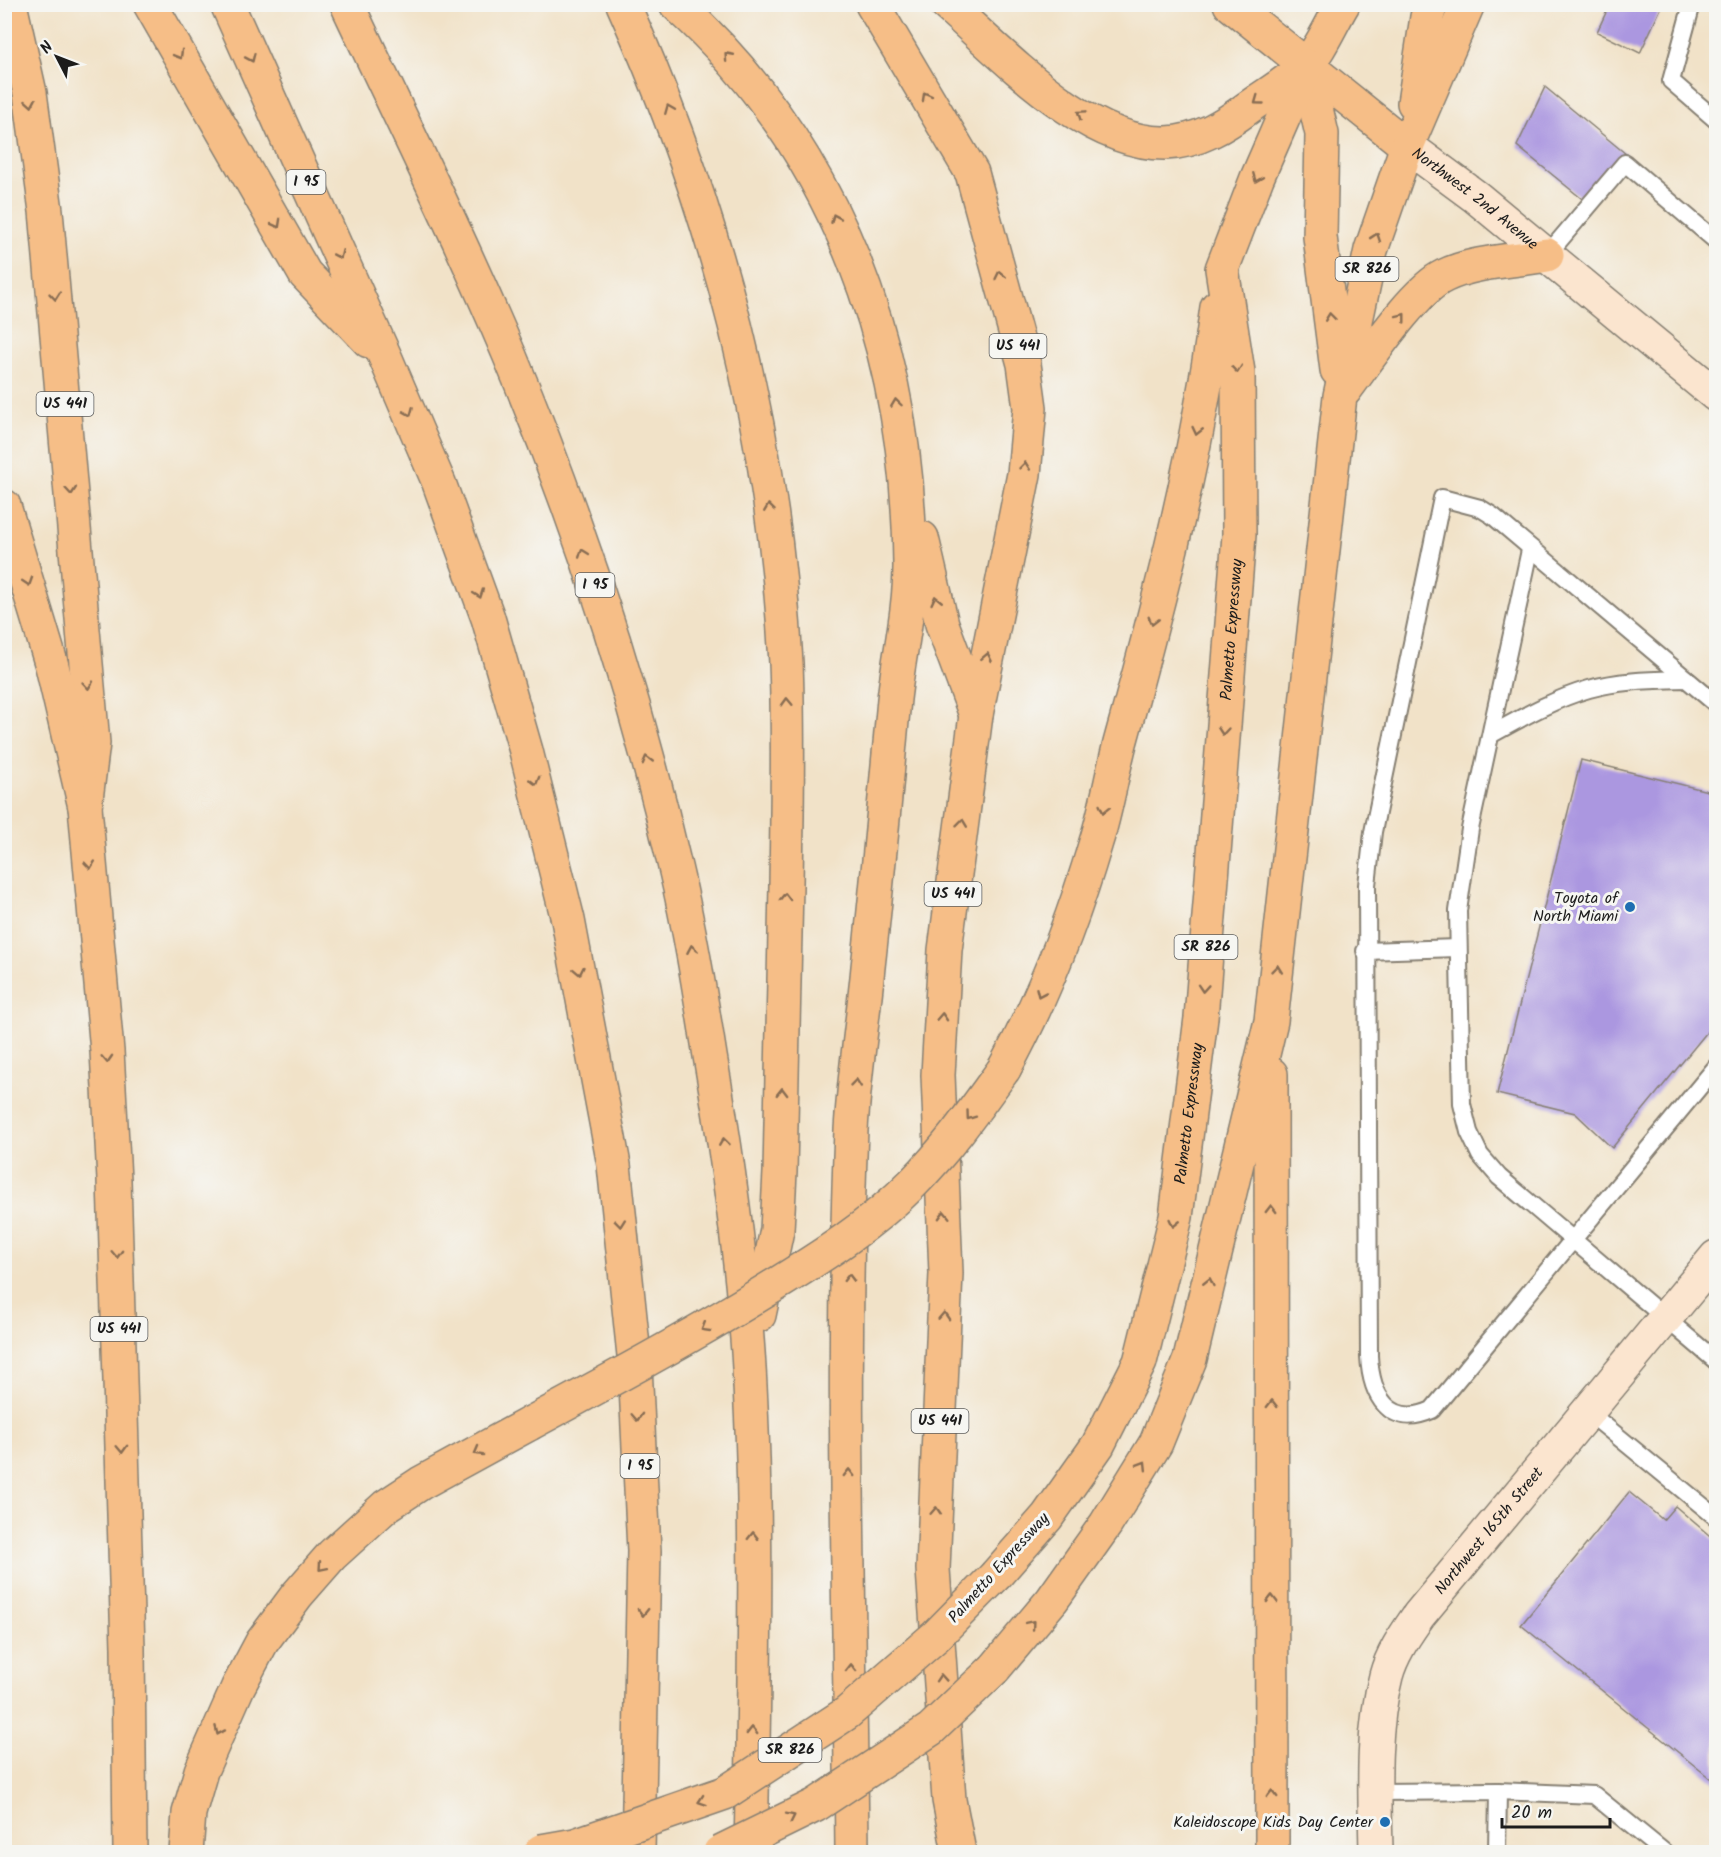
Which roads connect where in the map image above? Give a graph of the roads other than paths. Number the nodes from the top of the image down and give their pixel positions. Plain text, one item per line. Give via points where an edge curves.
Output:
1 (10, 4) edge
2 (150, 4) edge
3 (227, 4) edge
4 (347, 4) edge
5 (623, 4) edge
6 (676, 4) edge
7 (872, 4) edge
8 (946, 4) edge
9 (1230, 4) edge
10 (1343, 4) edge
11 (1431, 4) edge
12 (1468, 4) edge
13 (1692, 4) edge
14 (1305, 66) junction
15 (1716, 120) edge
16 (1407, 146) junction
17 (1716, 241) edge
18 (1547, 255) junction
19 (1222, 269) junction
20 (386, 359) junction
21 (1716, 395) edge
22 (1340, 396) junction
23 (903, 461) junction
24 (4, 506) edge
25 (1530, 550) junction
26 (1686, 679) junction
27 (1715, 700) edge
28 (976, 715) junction
29 (1491, 734) junction
30 (85, 807) junction
31 (1458, 948) junction
32 (1365, 951) junction
33 (1271, 1021) junction
34 (1716, 1067) edge
35 (1574, 1240) junction
36 (1716, 1257) edge
37 (1666, 1318) junction
38 (1716, 1361) edge
39 (748, 1368) junction
40 (1588, 1412) junction
41 (1716, 1517) edge
42 (1498, 1791) junction
43 (1375, 1792) junction
44 (130, 1852) edge
45 (186, 1852) edge
46 (534, 1852) edge
47 (638, 1852) edge
48 (720, 1852) edge
49 (751, 1852) edge
50 (852, 1852) edge
51 (958, 1852) edge
52 (1272, 1852) edge
53 (1376, 1852) edge
54 (1497, 1852) edge
55 (1665, 1852) edge

1 -> 30 main road, US 441 via 39,153 62,367 93,743
2 -> 20 main road via 305,274
3 -> 20 main road, I 95
39 -> 4 main road, I 95 via 732,1200 703,1010 675,863 626,685 594,582 521,383
39 -> 5 main road via 777,1230 788,766 786,663 756,422 721,268 689,164
23 -> 6 main road via 893,383 875,319 823,190 790,134 731,58
28 -> 7 main road, US 441 via 1024,474 1030,408 1024,364 972,173
14 -> 8 main road via 1225,125 1194,138 1167,143 1140,141 1095,124 1067,105
9 - 14 main road, Northwest 2nd Avenue
10 - 14 main road, SR 826
11 - 16 main road
12 - 16 main road, SR 826
13 - 15 lane via 1671,81
14 - 16 main road, Northwest 2nd Avenue
14 -> 19 main road, Palmetto Expressway / SR 826
22 -> 14 main road via 1320,237 1322,134
16 - 18 street, Northwest 2nd Avenue
22 -> 16 main road, SR 826 via 1371,250
17 - 18 lane via 1625,163
18 - 21 street, Northwest 2nd Avenue
22 -> 18 main road via 1416,297 1442,276 1463,268
19 -> 45 main road, bridge via 1206,391 1097,841 1065,936 1004,1069 951,1141 912,1184 864,1225 800,1270 697,1333 421,1483 386,1506 332,1555 262,1642 238,1687 206,1760 189,1813
19 -> 46 main road, Palmetto Expressway / SR 826, bridge via 1238,372 1239,535 1201,1018 1176,1217 1140,1362 1098,1445 1047,1517 936,1636 847,1713 724,1793 575,1845
20 -> 47 main road, I 95 via 439,483 488,618 526,750 573,942 610,1145 635,1365 643,1539
33 -> 22 main road, SR 826
28 -> 23 main road via 942,624
50 -> 23 main road via 848,1350 852,1126 910,568
24 -> 30 main road via 43,633
25 - 26 lane
25 - 29 lane
25 - 32 lane via 1480,508 1442,498 1373,832
26 - 27 lane
26 - 29 lane via 1590,688
51 -> 28 main road, US 441 via 949,1800 933,1569 946,1273 938,1075 945,950
29 - 31 lane via 1463,868
30 -> 44 main road, US 441 via 107,1051 114,1180
31 - 32 lane
31 - 35 lane via 1460,1072 1469,1132 1480,1155 1499,1177
32 - 35 lane via 1369,1356 1374,1386 1382,1401 1392,1412 1404,1416 1432,1410
48 -> 33 main road, SR 826, bridge via 816,1805 931,1729 994,1669 1086,1552 1156,1443 1190,1359
52 -> 33 main road
34 - 35 lane
35 - 37 lane
36 - 37 street, Northwest 165th Street
37 - 38 lane
37 - 40 street, Northwest 165th Street
49 -> 39 main road, I 95 via 753,1514
40 - 41 lane
40 - 43 street, Northwest 165th Street via 1419,1615 1399,1645 1382,1696
42 - 43 lane
42 - 54 lane
42 - 55 lane via 1594,1795
43 - 53 street, Northwest 165th Street

